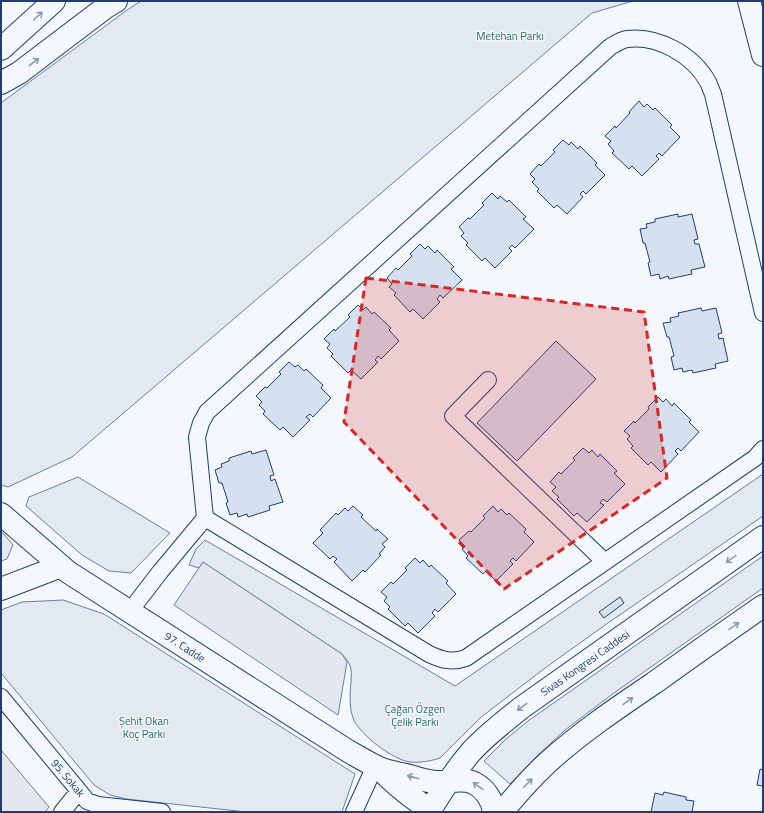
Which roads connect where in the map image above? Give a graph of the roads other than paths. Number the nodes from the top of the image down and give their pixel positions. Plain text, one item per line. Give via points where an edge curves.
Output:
1 (54, 1) edge
2 (116, 1) edge
3 (749, 1) edge
4 (1, 49) edge
5 (763, 54) edge
6 (1, 83) edge
7 (763, 313) edge
8 (488, 380) dead end
9 (763, 449) edge
10 (1, 514) edge
11 (204, 518) junction
12 (763, 537) edge
13 (605, 562) junction
14 (61, 566) junction
15 (1, 589) edge
16 (763, 606) edge
17 (130, 612) junction
18 (1, 697) edge
19 (376, 767) junction
20 (448, 782) junction
21 (79, 791) junction
22 (95, 808) edge
23 (430, 811) edge
24 (62, 812) edge
25 (162, 812) edge
26 (354, 812) edge
27 (494, 812) edge
28 (502, 812) edge

4 -> 1 main road
6 -> 2 main road via 19,73
3 - 5 main road
7 - 11 street via 713,94 708,83 701,72 678,51 644,39 626,39 610,47 207,412 197,437
8 - 13 street via 453,416
9 - 13 street via 755,458
10 - 14 main road, 97. Cadde
11 - 13 street via 429,654 448,661 466,658
11 - 17 street
12 -> 20 main road, Sivas Kongresi Caddesi via 521,708 475,748
14 - 15 main road
14 - 17 main road, 97. Cadde
28 -> 16 main road via 532,778 574,740
17 - 19 main road, 97. Cadde
18 - 21 street, 95. Sokak
20 -> 19 main road, 97. Cadde via 426,781
19 - 23 main road, 97. Cadde
19 - 26 street
20 - 23 main road, Sivas Kongresi Caddesi
27 -> 20 main road, 97. Cadde via 490,798 479,786 464,780
21 - 22 street, 95. Sokak
21 - 24 street
22 - 25 street, 95. Sokak

